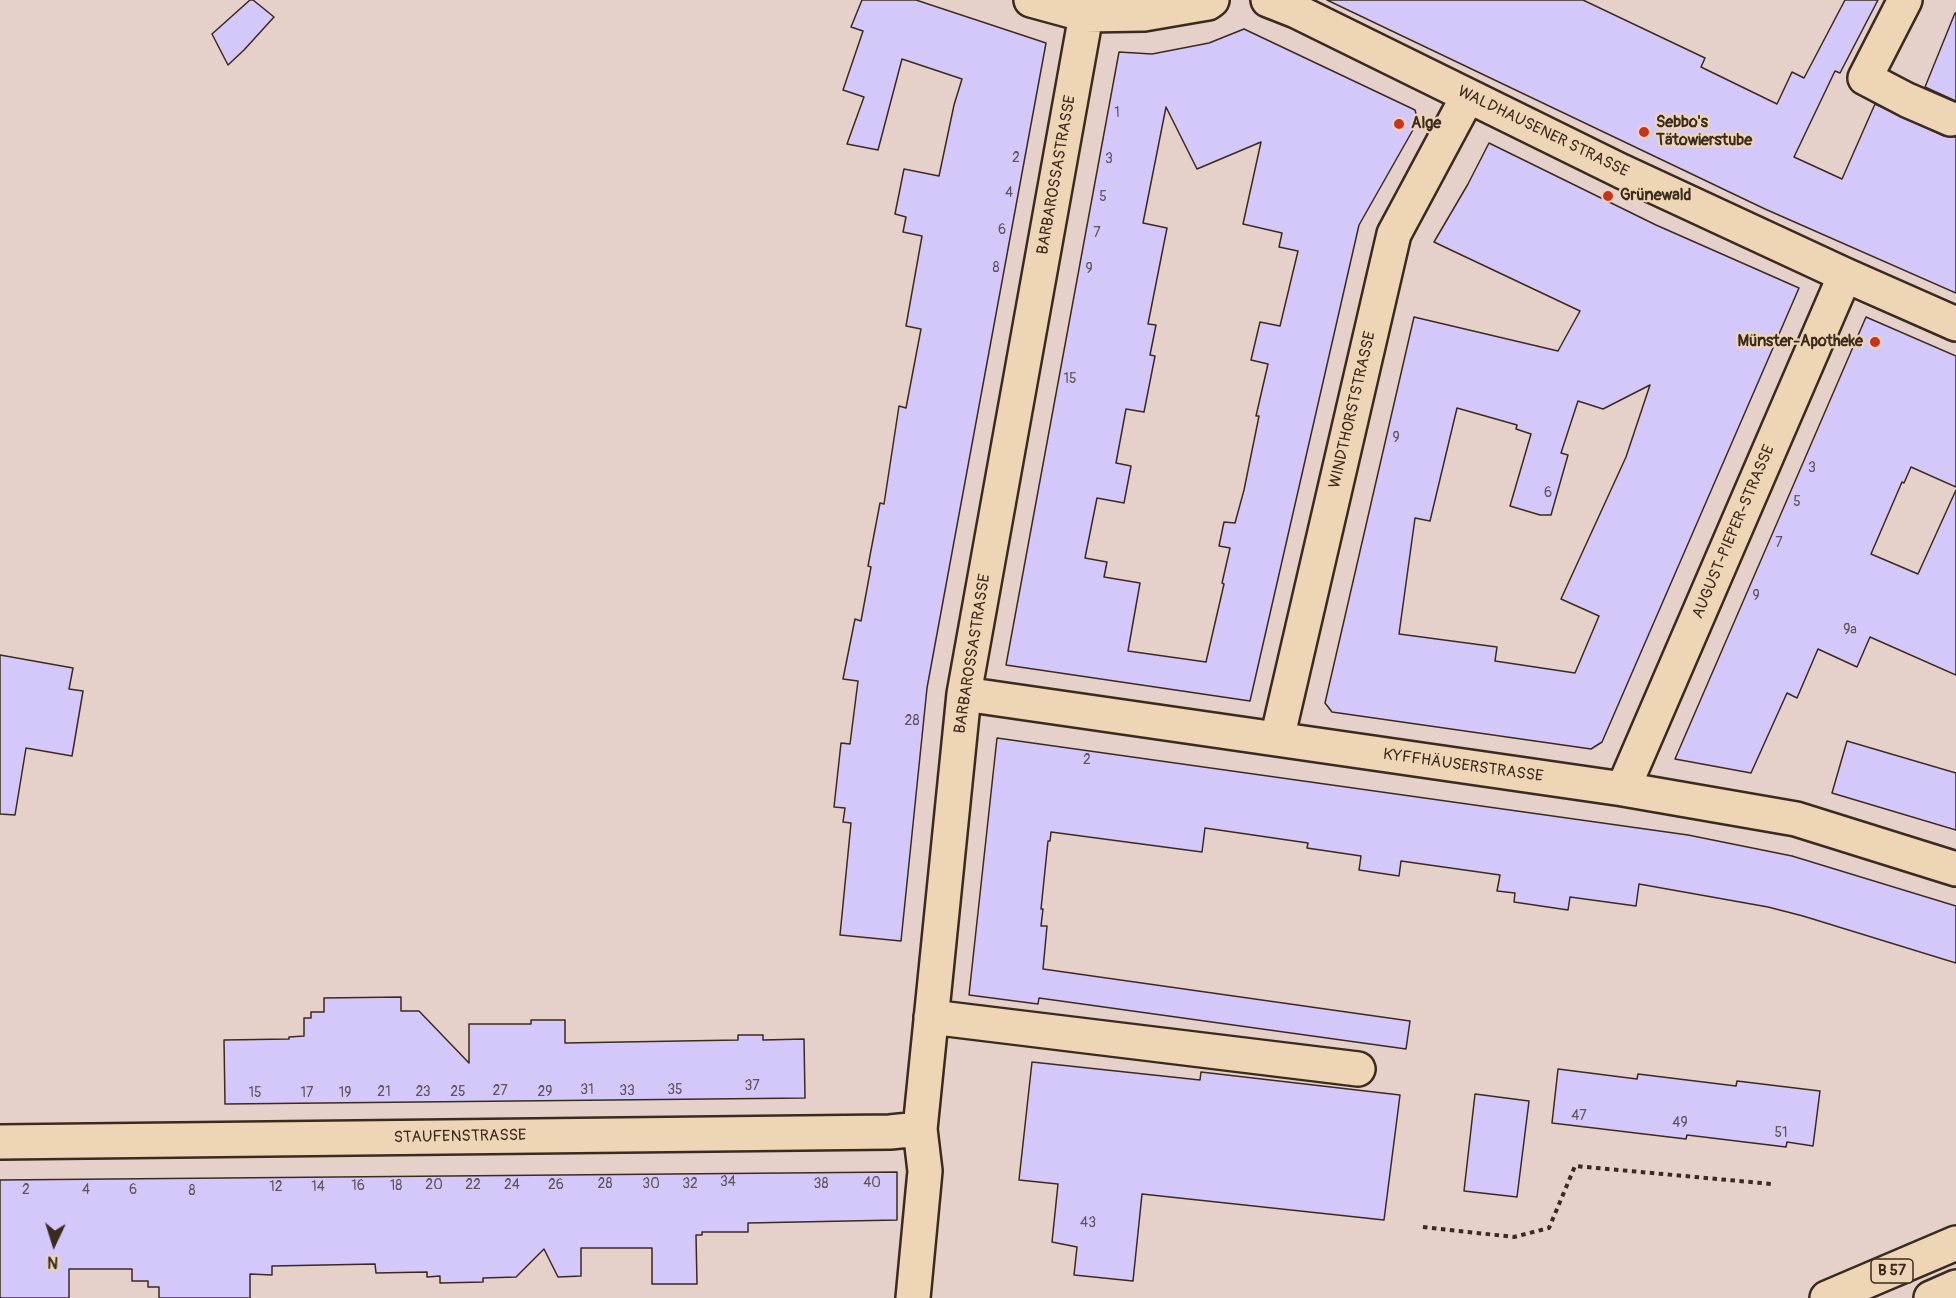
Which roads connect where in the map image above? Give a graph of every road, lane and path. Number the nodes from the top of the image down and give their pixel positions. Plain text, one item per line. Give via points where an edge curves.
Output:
1 (1031, 0) edge
2 (1212, 0) edge
3 (1905, 0) edge
4 (1282, 4) edge
5 (1086, 15) junction
6 (1468, 96) junction
7 (1951, 119) dead end
8 (1845, 275) junction
9 (1956, 324) edge
10 (964, 694) junction
11 (1277, 739) junction
12 (1623, 789) junction
13 (1956, 868) edge
14 (931, 1017) junction
15 (1358, 1069) dead end
16 (920, 1130) junction
17 (0, 1142) edge
18 (1772, 1184) dead end
19 (1424, 1227) dead end
20 (1956, 1243) edge
21 (1956, 1287) edge
22 (913, 1298) edge
23 (1827, 1298) edge
24 (1931, 1298) edge

1 - 5 street
2 - 5 street via 1144,14
3 - 7 street via 1865,78
4 - 6 street, WALDHAUSENER STRASSE
5 - 10 street, BARBAROSSASTRASSE
6 - 8 street, WALDHAUSENER STRASSE
6 - 11 street, WINDTHORSTSTRASSE via 1394,234
8 - 9 street, WALDHAUSENER STRASSE
8 - 12 street, AUGUST-PIEPER-STRASSE
10 - 11 street, KYFFHÄUSERSTRASSE
10 - 14 street, BARBAROSSASTRASSE
11 - 12 street, KYFFHÄUSERSTRASSE
12 - 13 street, KYFFHÄUSERSTRASSE via 1796,819
14 - 15 street
14 - 16 street, BARBAROSSASTRASSE
16 - 17 street, STAUFENSTRASSE
16 - 22 street, BARBAROSSASTRASSE via 925,1171
18 - 19 path via 1575,1166 1549,1228 1514,1238
20 - 23 street, B 57
21 - 24 street, B 57

